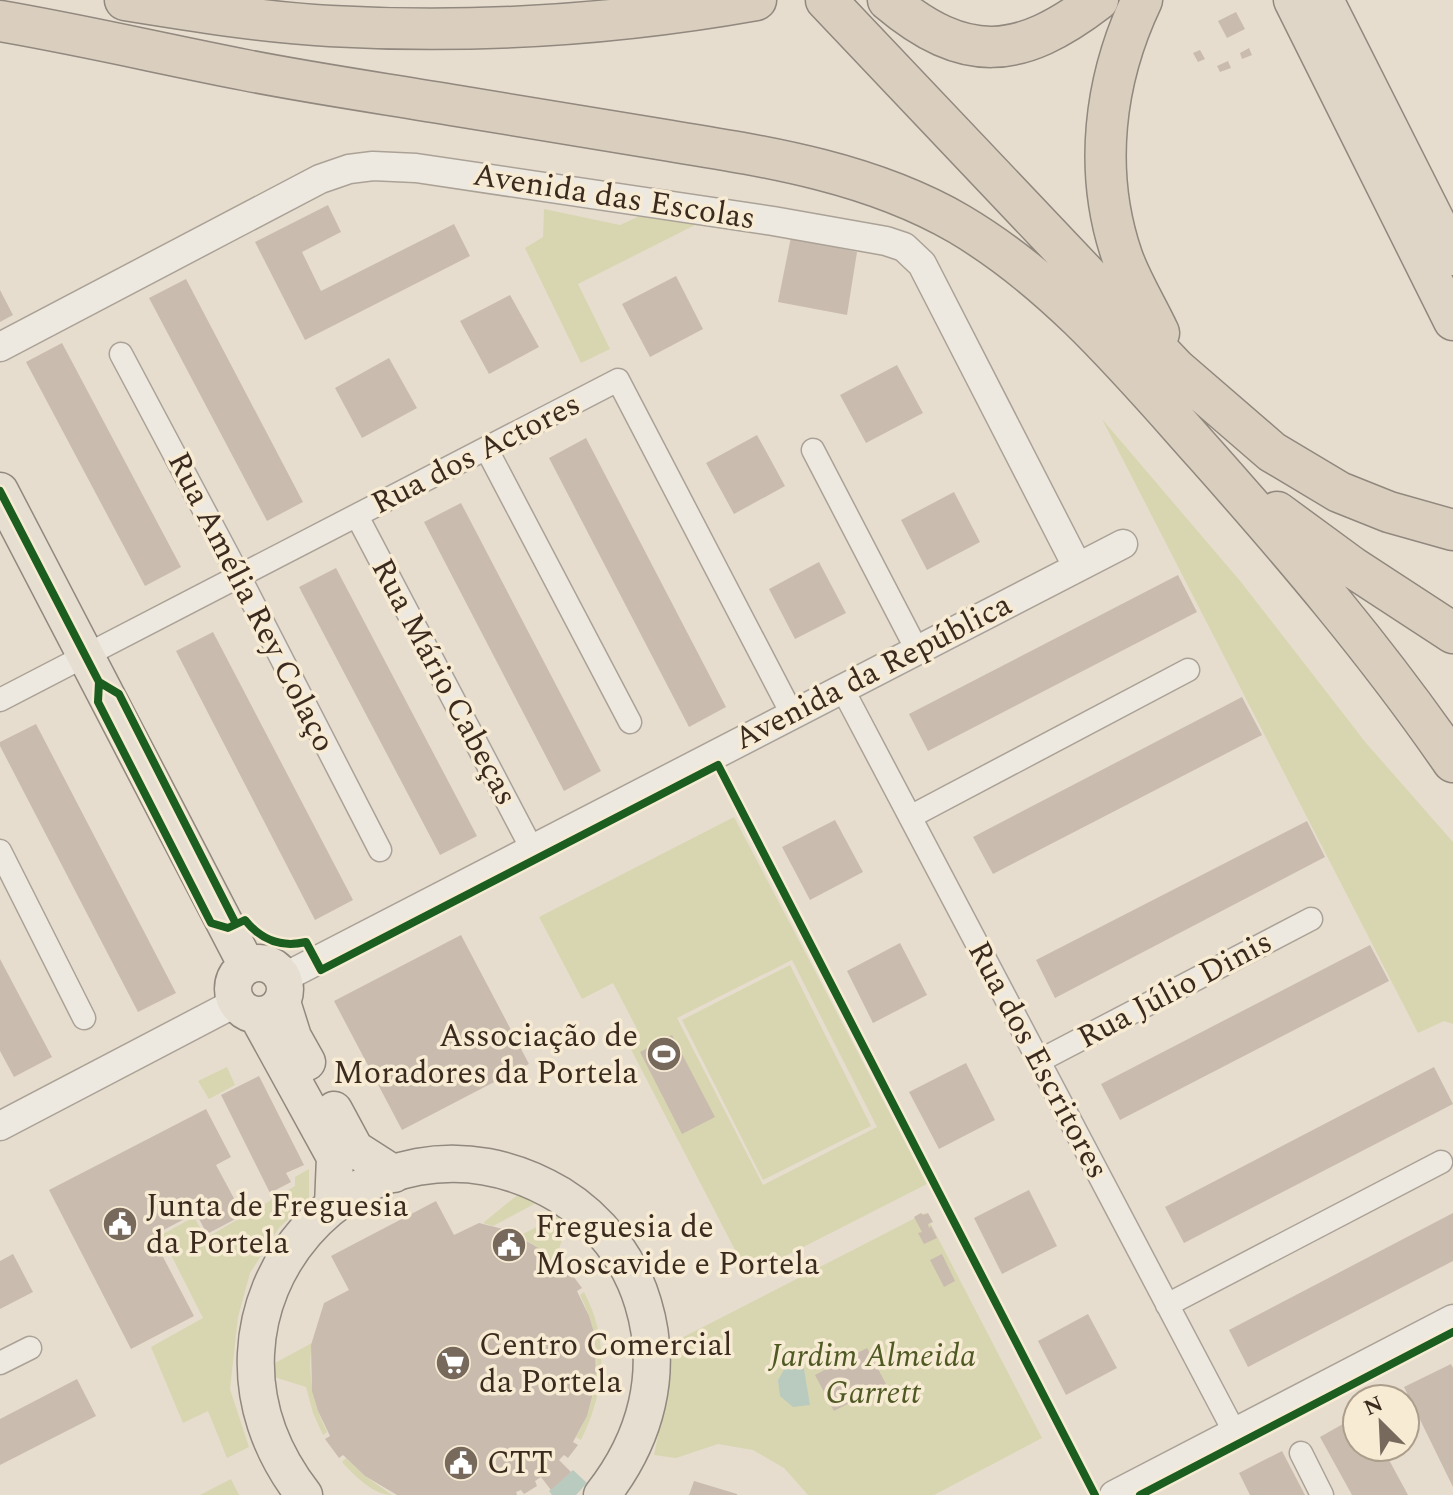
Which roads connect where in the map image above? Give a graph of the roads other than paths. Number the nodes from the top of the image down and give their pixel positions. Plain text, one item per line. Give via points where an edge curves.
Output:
1 (125, 0) edge
2 (754, 0) edge
3 (826, 0) edge
4 (888, 0) edge
5 (1098, 0) edge
6 (1142, 0) edge
7 (1293, 0) edge
8 (1324, 0) edge
9 (0, 21) edge
10 (436, 30) junction
11 (97, 38) junction
12 (1453, 256) edge
13 (1453, 321) edge
14 (0, 347) edge
15 (121, 354) dead end
16 (1176, 369) junction
17 (487, 450) junction
18 (813, 450) dead end
19 (1227, 479) junction
20 (0, 491) edge
21 (357, 516) junction
22 (1453, 530) edge
23 (1123, 544) dead end
24 (1077, 566) junction
25 (239, 576) junction
26 (1453, 633) edge
27 (917, 650) junction
28 (86, 655) junction
29 (1188, 670) dead end
30 (842, 688) junction
31 (0, 700) edge
32 (792, 714) junction
33 (630, 722) dead end
34 (1453, 762) edge
35 (910, 817) junction
36 (532, 849) junction
37 (380, 850) dead end
38 (0, 851) edge
39 (1311, 919) dead end
40 (265, 1000) junction
41 (84, 1018) dead end
42 (1039, 1061) junction
43 (0, 1126) edge
44 (1441, 1162) dead end
45 (394, 1174) junction
46 (333, 1206) junction
47 (1167, 1305) junction
48 (1453, 1319) edge
49 (30, 1348) dead end
50 (0, 1363) edge
51 (1234, 1431) junction
52 (1301, 1453) dead end
53 (304, 1495) edge
54 (602, 1495) edge
55 (1114, 1495) edge
56 (1322, 1495) edge

1 - 10 highway via 285,23
2 - 10 highway via 559,26
3 - 16 highway
4 - 5 highway via 935,33 984,47 1031,41
6 - 16 highway via 1122,45 1107,111 1108,199 1122,257
7 - 13 highway
8 - 12 highway
9 - 11 highway
10 - 11 highway via 286,48
11 - 19 highway via 247,71 820,168 880,188 959,224 1045,286
14 - 24 street, Avenida das Escolas via 293,193 349,169 373,166 416,168 886,241 904,247 922,264
15 - 25 street, Rua Amélia Rey Colaço
16 - 22 highway via 1272,452 1310,477 1389,512
17 - 21 street, Rua dos Actores
17 - 32 street, Rua dos Actores via 618,380
17 - 33 street
18 - 27 street
19 - 26 highway
19 - 34 highway via 1369,647
20 - 28 main road
21 - 25 street, Rua dos Actores
21 - 36 street, Rua Mário Cabeças
23 - 24 street, Avenida da República
24 - 27 street, Avenida da República
25 - 28 street, Rua dos Actores
25 - 37 street, Rua Amélia Rey Colaço
27 - 30 street, Avenida da República
28 - 31 street, Rua dos Actores
28 - 40 main road via 247,966 233,986
29 - 35 street
30 - 32 street, Avenida da República
30 - 35 street, Rua dos Escritores
32 - 36 street, Avenida da República
35 - 42 street, Rua dos Escritores
36 - 40 street, Avenida da República
38 - 41 street
39 - 42 street, Rua Júlio Dinis
40 - 43 street, Avenida da República
40 - 45 main road via 293,1037 355,1149
40 - 46 main road via 335,1157
42 - 47 street, Rua dos Escritores
44 - 47 street
45 - 46 main road
45 - 54 main road via 455,1165 525,1178 577,1208 618,1251 640,1294 653,1364 639,1434
46 - 53 main road via 305,1231 278,1271 256,1339 256,1387 267,1433
47 - 51 street, Rua dos Escritores
48 - 51 street
49 - 50 street
51 - 55 street
52 - 56 street

